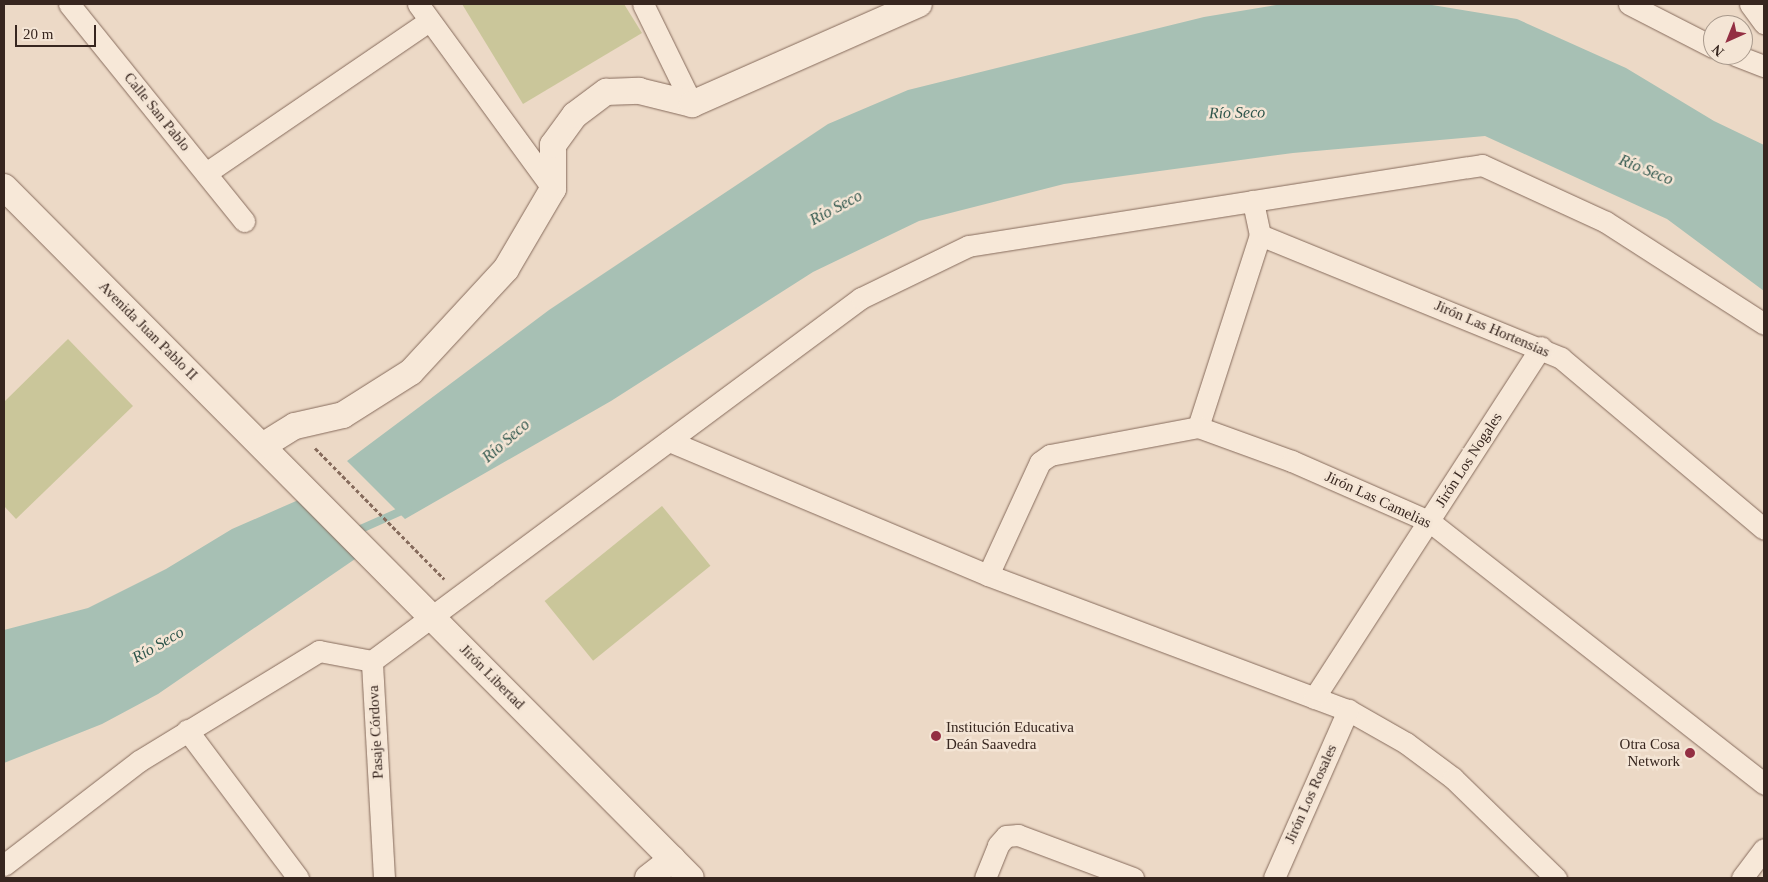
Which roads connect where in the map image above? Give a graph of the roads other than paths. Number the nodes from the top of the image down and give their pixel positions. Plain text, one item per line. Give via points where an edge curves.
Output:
1 (69, 4) edge
2 (643, 4) edge
3 (919, 4) edge
4 (1628, 4) edge
5 (1750, 4) edge
6 (424, 12) edge
7 (1764, 23) edge
8 (1703, 42) edge
9 (692, 104) junction
10 (206, 173) junction
11 (4, 187) edge
12 (553, 190) junction
13 (1254, 201) junction
14 (244, 221) dead end
15 (1260, 234) junction
16 (1764, 324) edge
17 (1541, 347) junction
18 (1198, 427) junction
19 (669, 441) junction
20 (264, 445) junction
21 (293, 475) joint
22 (1429, 521) junction
23 (1764, 529) edge
24 (988, 575) junction
25 (432, 616) junction
26 (372, 661) junction
27 (1314, 698) junction
28 (1348, 710) junction
29 (187, 730) junction
30 (1764, 784) edge
31 (1764, 849) edge
32 (672, 859) junction
33 (4, 865) edge
34 (298, 878) edge
35 (384, 878) edge
36 (648, 878) edge
37 (691, 878) edge
38 (986, 878) edge
39 (1133, 878) edge
40 (1274, 878) edge
41 (1556, 878) edge
42 (1742, 878) edge

1 - 10 street, Calle San Pablo
2 - 9 street
3 - 9 street
4 - 8 street
5 - 7 street
6 - 10 street
6 - 12 street
9 - 12 street via 639,91 606,92 575,115 553,145
10 - 14 street, Calle San Pablo
11 - 20 street, Avenida Juan Pablo II
12 - 20 street via 506,269 411,372 343,415 296,426
13 - 15 street
13 - 16 street via 1482,165 1606,222
13 - 19 street via 968,246 861,298
15 - 17 street, Jirón Las Hortensias
15 - 18 street
17 - 22 street, Jirón Los Nogales
17 - 23 street, Jirón Las Hortensias via 1561,358
18 - 22 street, Jirón Las Camelias via 1292,461
18 - 24 street via 1050,455 1040,462
19 - 24 street
19 - 25 street
20 - 21 street, Avenida Juan Pablo II
21 - 25 street, Jirón Libertad
22 - 27 street, Jirón Los Nogales
22 - 30 street, Jirón Las Camelias
24 - 27 street
25 - 26 street
25 - 32 street, Jirón Libertad
26 - 29 street via 319,651
26 - 35 street, Pasaje Córdova
27 - 28 street
28 - 40 street, Jirón Los Rosales
28 - 41 street via 1406,743 1453,778
29 - 33 street via 139,761
29 - 34 street
31 - 42 street
32 - 36 street
32 - 37 street, Jirón Libertad
38 - 39 street via 998,845 1006,836 1018,836

